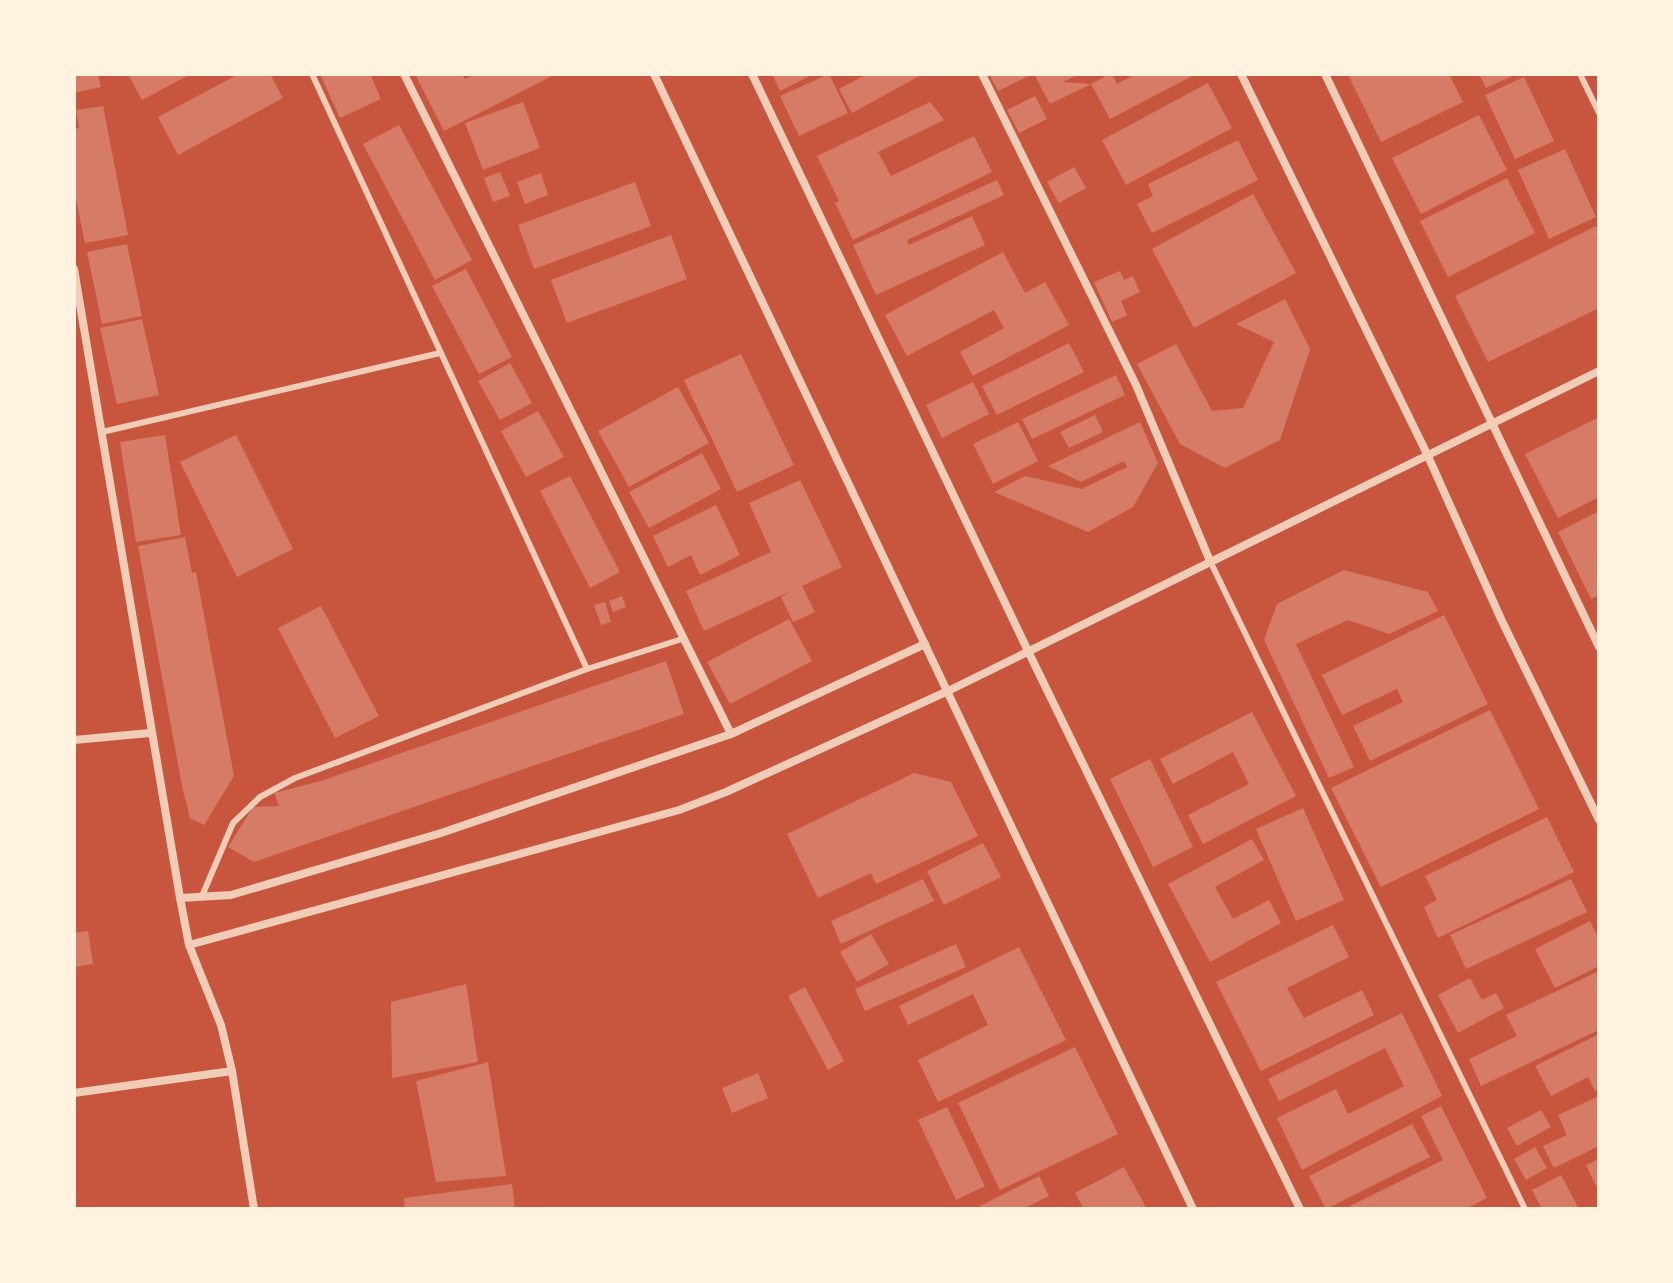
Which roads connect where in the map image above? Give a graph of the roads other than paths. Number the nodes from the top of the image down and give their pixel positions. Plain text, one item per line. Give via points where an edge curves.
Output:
1 (312, 74) edge
2 (404, 74) edge
3 (654, 74) edge
4 (752, 74) edge
5 (982, 74) edge
6 (1241, 74) edge
7 (1325, 74) edge
8 (1580, 74) edge
9 (1599, 113) edge
10 (74, 269) edge
11 (440, 353) junction
12 (1599, 371) edge
13 (1491, 425) junction
14 (102, 432) junction
15 (1427, 454) junction
16 (1210, 561) junction
17 (682, 639) junction
18 (925, 644) junction
19 (1599, 647) edge
20 (1028, 651) junction
21 (587, 669) junction
22 (948, 691) junction
23 (150, 733) junction
24 (731, 734) junction
25 (74, 740) edge
26 (1599, 820) edge
27 (202, 896) junction
28 (180, 898) junction
29 (189, 945) junction
30 (232, 1071) junction
31 (74, 1093) edge
32 (254, 1209) edge
33 (1193, 1209) edge
34 (1300, 1209) edge
35 (1525, 1209) edge

1 - 11 lane
2 - 17 street
3 - 18 street
4 - 20 street
5 - 16 street via 1136,385
6 - 15 street
7 - 13 street
8 - 9 lane
10 - 14 street
11 - 14 lane
11 - 21 lane
12 - 13 street
13 - 15 street
13 - 19 street
14 - 23 street
15 - 16 street
15 - 26 street
16 - 20 street
16 - 35 lane
17 - 21 lane
17 - 24 street
18 - 22 street
18 - 24 street
20 - 22 street
20 - 34 street
21 - 27 lane via 295,778 260,797 233,823
22 - 29 street via 679,810
22 - 33 street
23 - 25 street
23 - 28 street
24 - 27 street via 441,833 231,895
27 - 28 street
28 - 29 street
29 - 30 street via 221,1025
30 - 31 street
30 - 32 street

